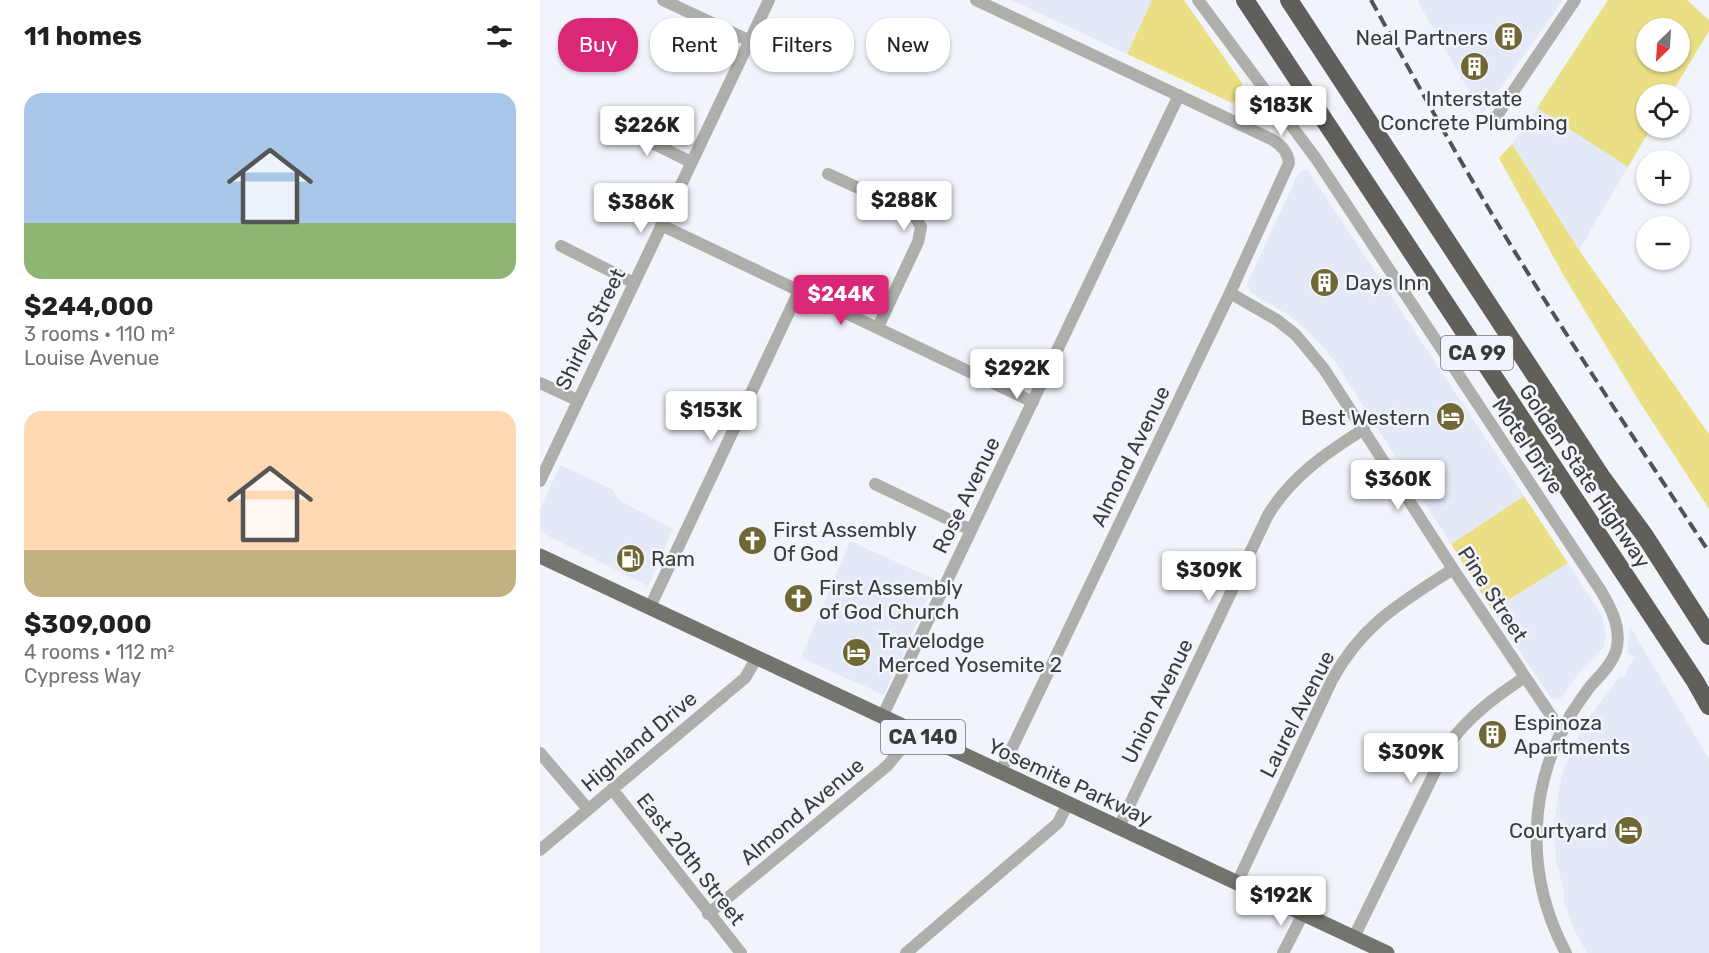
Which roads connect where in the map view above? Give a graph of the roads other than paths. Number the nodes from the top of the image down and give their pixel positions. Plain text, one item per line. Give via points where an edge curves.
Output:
1 (663, 0) edge
2 (769, 0) edge
3 (976, 0) edge
4 (1198, 0) edge
5 (1245, 0) edge
6 (1289, 0) edge
7 (1575, 0) edge
8 (761, 18) edge
9 (750, 41) joint
10 (1179, 95) junction
11 (1269, 96) junction
12 (1494, 120) dead end
13 (1236, 122) junction
14 (616, 125) dead end
15 (691, 162) junction
16 (828, 174) dead end
17 (661, 225) junction
18 (561, 246) dead end
19 (634, 283) junction
20 (800, 289) junction
21 (1230, 293) junction
22 (878, 327) junction
23 (540, 383) edge
24 (577, 400) junction
25 (1033, 402) junction
26 (1364, 429) junction
27 (540, 481) edge
28 (875, 484) dead end
29 (971, 530) junction
30 (540, 556) edge
31 (1453, 569) junction
32 (650, 607) junction
33 (1709, 636) edge
34 (757, 657) junction
35 (1525, 677) junction
36 (1709, 706) edge
37 (882, 717) junction
38 (910, 730) junction
39 (1562, 732) junction
40 (540, 753) edge
41 (1000, 773) junction
42 (612, 789) junction
43 (1068, 803) junction
44 (588, 809) junction
45 (1119, 827) junction
46 (540, 850) edge
47 (1237, 883) junction
48 (708, 914) junction
49 (1303, 914) junction
50 (1354, 938) junction
51 (741, 953) edge
52 (906, 953) edge
53 (1283, 953) edge
54 (1387, 953) edge
55 (1566, 953) edge

1 - 9 street
2 - 8 street, Shirley Street
3 - 10 street
4 - 11 street, Motel Drive
5 - 36 highway, Golden State Highway / CA 99
6 - 33 highway, Golden State Highway / CA 99
7 - 12 street
9 - 15 street, Shirley Street
10 - 13 street
10 - 25 street, Rose Avenue
11 - 13 street
11 - 39 street, Motel Drive via 1330,179 1613,612 1618,638 1613,659 1581,698
13 - 21 street, Almond Avenue via 1277,142 1288,155 1288,169
14 - 15 street
15 - 17 street, Shirley Street
16 - 22 street via 913,213 921,227 918,242
17 - 19 street, Shirley Street
17 - 20 street
18 - 19 street
19 - 24 street, Shirley Street
20 - 22 street
20 - 32 street
21 - 26 street, Pine Street via 1272,316 1296,335
21 - 41 street, Almond Avenue
22 - 25 street
23 - 24 street
24 - 27 street, Shirley Street
25 - 29 street, Rose Avenue
26 - 31 street, Pine Street
26 - 45 street, Union Avenue via 1309,466 1272,509
28 - 29 street
29 - 37 street, Rose Avenue
30 - 32 main road, Yosemite Parkway / CA 140
31 - 35 street, Pine Street
31 - 47 street, Laurel Avenue via 1384,615 1347,656 1332,680
32 - 34 main road, Yosemite Parkway / CA 140
34 - 37 main road, Yosemite Parkway / CA 140
34 - 42 street, Highland Drive via 745,678
35 - 39 street, Pine Street
35 - 50 street via 1469,718 1448,745
37 - 38 main road, Yosemite Parkway / CA 140
38 - 41 main road, Yosemite Parkway / CA 140
38 - 48 street, Almond Avenue via 887,766
39 - 55 street, Motel Drive via 1542,784 1536,849 1538,874 1550,918
40 - 44 street
41 - 43 main road, Yosemite Parkway / CA 140
42 - 44 street, Highland Drive
42 - 48 street, East 20th Street
43 - 45 main road, Yosemite Parkway / CA 140
43 - 52 street via 1058,824
44 - 46 street, Highland Drive
45 - 47 main road, Yosemite Parkway / CA 140
47 - 49 main road, Yosemite Parkway / CA 140
48 - 51 street, East 20th Street
49 - 50 main road, Yosemite Parkway / CA 140
49 - 53 street
50 - 54 main road, Yosemite Parkway / CA 140

